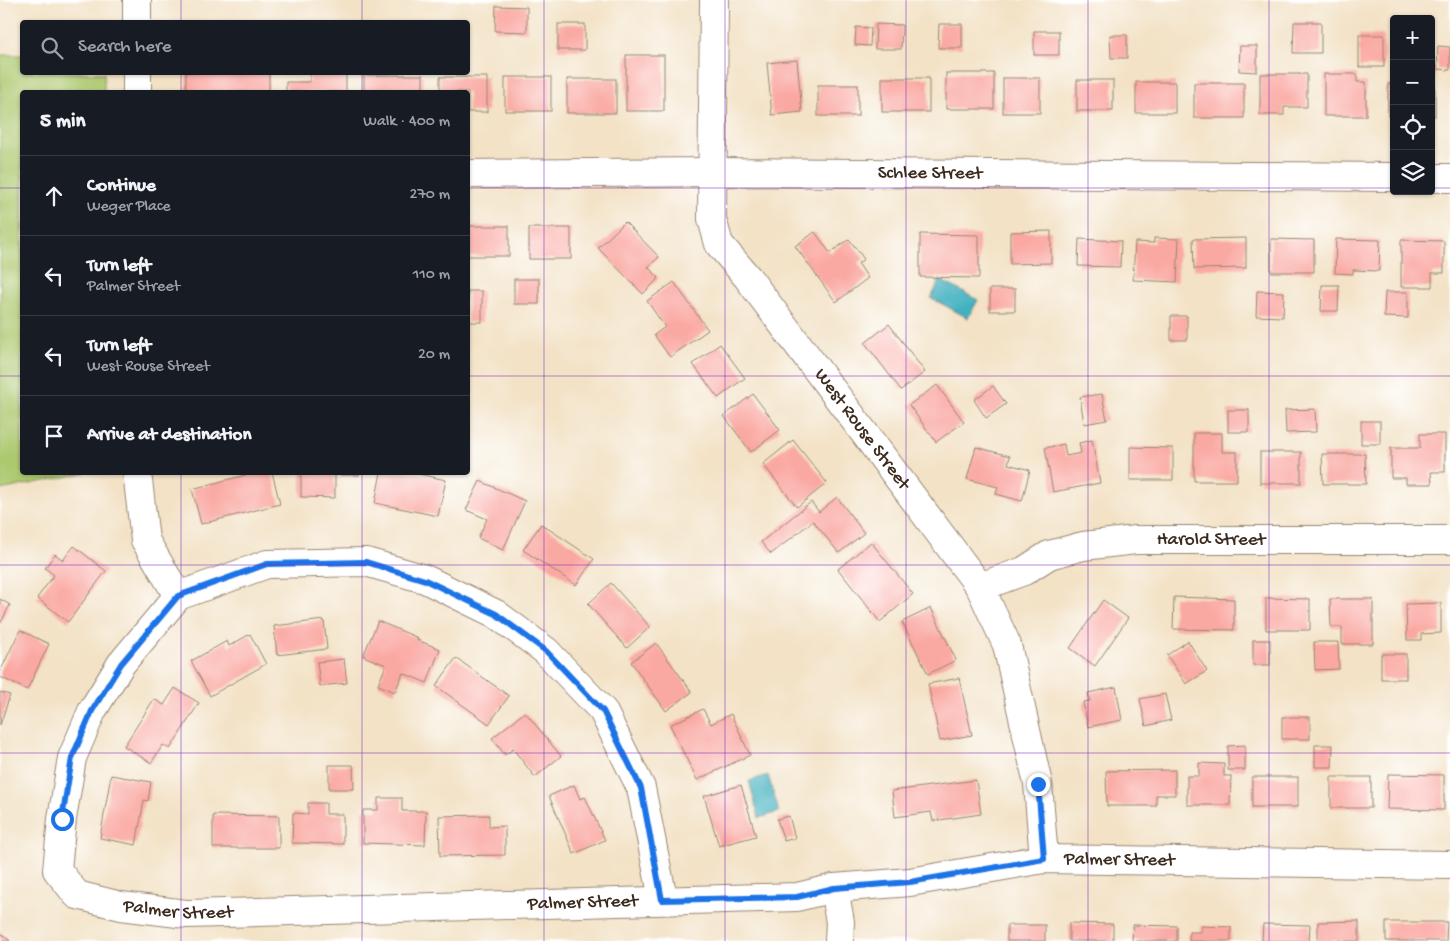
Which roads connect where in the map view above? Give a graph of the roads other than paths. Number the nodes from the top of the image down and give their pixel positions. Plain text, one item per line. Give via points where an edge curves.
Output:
1 (138, 0) edge
2 (714, 0) edge
3 (137, 20) edge
4 (137, 75) edge
5 (137, 90) edge
6 (712, 172) junction
7 (470, 174) edge
8 (1390, 177) edge
9 (1435, 178) edge
10 (1450, 178) edge
11 (137, 475) edge
12 (1450, 540) edge
13 (980, 587) junction
14 (178, 596) junction
15 (1044, 859) junction
16 (1450, 865) edge
17 (834, 888) junction
18 (662, 900) junction
19 (839, 941) edge

1 - 3 street
2 - 6 street, West Rouse Street
4 - 5 street
6 - 7 street, Schlee Street
6 - 8 street, Schlee Street
6 - 13 street, West Rouse Street via 712,219 719,244
9 - 10 street
11 - 14 street via 145,540
12 - 13 street, Harold Street via 1136,540 1083,546 1048,555 1024,571
13 - 15 street, West Rouse Street via 1007,645 1038,784
14 - 18 street via 267,564 366,562 425,580 496,614 546,651 603,711 641,788
14 - 18 street, Palmer Street via 121,664 92,711 72,758 58,870 78,895 121,906 186,914
15 - 16 street, Palmer Street
15 - 17 street, Palmer Street via 910,882
17 - 18 street, Palmer Street via 797,897
17 - 19 street via 840,922

